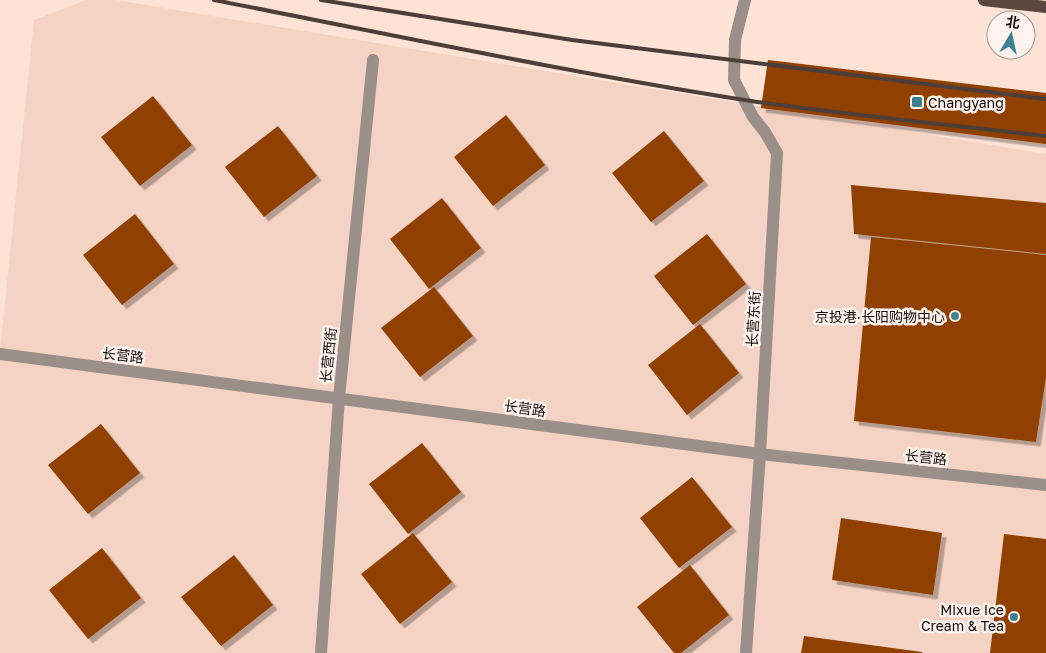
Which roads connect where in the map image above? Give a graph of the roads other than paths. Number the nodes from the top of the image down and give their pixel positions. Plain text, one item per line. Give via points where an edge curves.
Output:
1 (745, 0) edge
2 (984, 0) edge
3 (1046, 7) edge
4 (373, 60) dead end
5 (0, 354) edge
6 (339, 398) junction
7 (760, 454) junction
8 (1046, 485) edge
9 (321, 653) edge
10 (746, 653) edge

1 - 7 street, 长营东街 via 735,40 734,80 777,153
2 - 3 main road
4 - 6 street, 长营西街
5 - 6 street, 长营路
6 - 7 street, 长营路
6 - 9 street, 长营西街
7 - 8 street, 长营路
7 - 10 street, 长营东街

